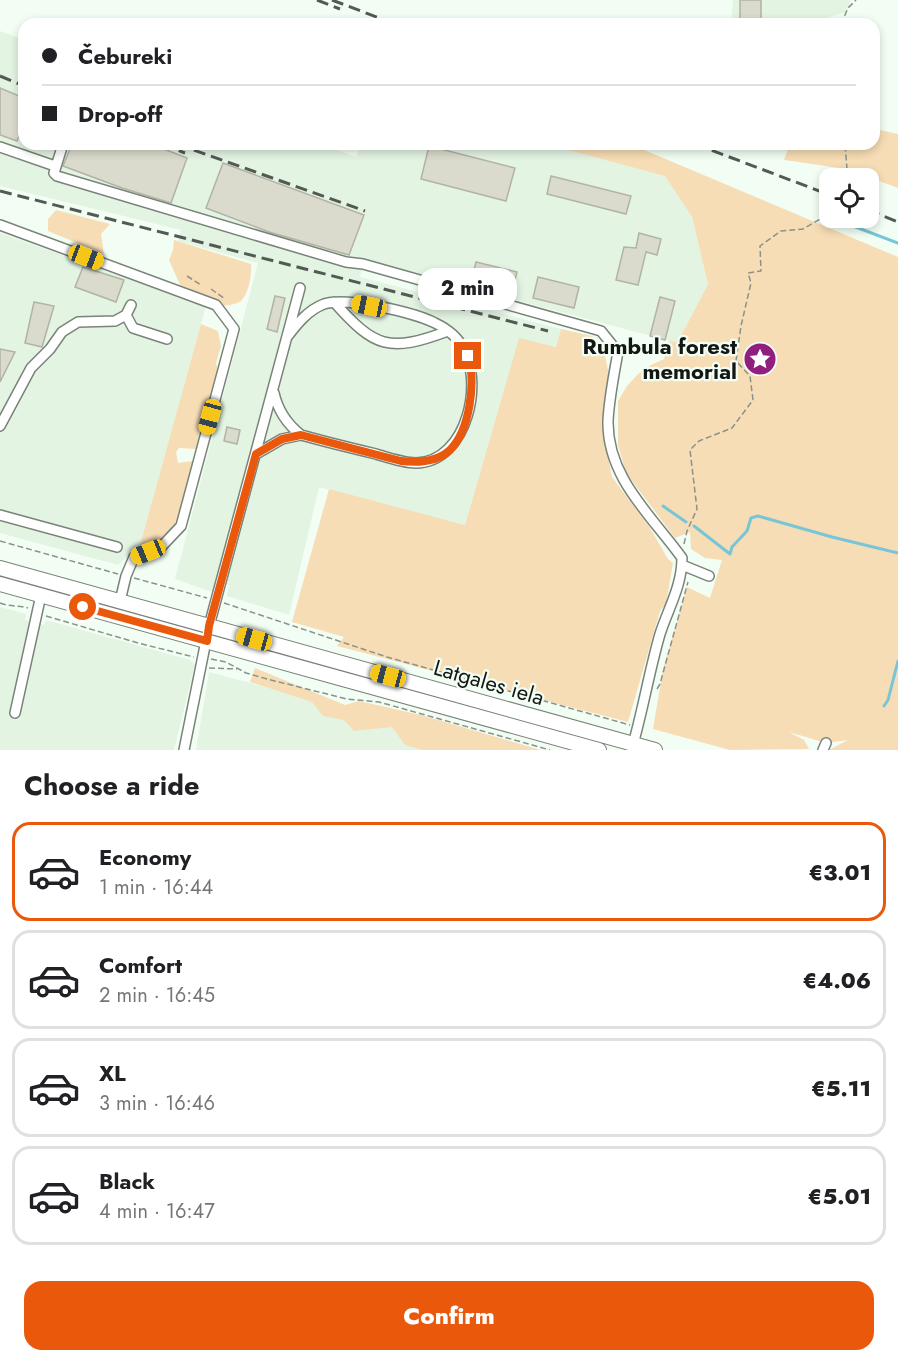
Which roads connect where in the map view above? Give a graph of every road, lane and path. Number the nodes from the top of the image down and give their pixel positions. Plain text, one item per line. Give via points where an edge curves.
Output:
1 (856, 0) edge
2 (844, 18) edge
3 (0, 147) edge
4 (61, 150) edge
5 (845, 150) edge
6 (55, 166) junction
7 (847, 168) edge
8 (819, 220) edge
9 (0, 225) edge
10 (187, 276) dead end
11 (201, 285) dead end
12 (300, 288) dead end
13 (212, 289) dead end
14 (225, 299) dead end
15 (334, 302) junction
16 (130, 305) dead end
17 (126, 315) junction
18 (448, 331) junction
19 (287, 337) junction
20 (167, 339) dead end
21 (273, 389) junction
22 (0, 426) edge
23 (301, 435) junction
24 (256, 454) junction
25 (0, 515) edge
26 (0, 541) edge
27 (117, 547) dead end
28 (682, 562) junction
29 (0, 568) edge
30 (126, 576) junction
31 (709, 576) dead end
32 (680, 579) junction
33 (0, 584) edge
34 (41, 596) junction
35 (216, 601) junction
36 (120, 602) junction
37 (0, 603) edge
38 (37, 614) junction
39 (209, 626) junction
40 (207, 641) junction
41 (203, 658) junction
42 (200, 669) junction
43 (238, 669) junction
44 (656, 690) dead end
45 (15, 713) dead end
46 (638, 727) junction
47 (544, 735) junction
48 (632, 747) edge
49 (184, 750) edge
50 (550, 750) edge
51 (576, 750) edge
52 (599, 750) edge
53 (655, 750) edge

1 - 2 path
3 - 6 street
4 - 6 street
5 - 7 path
6 - 28 street via 57,176 346,262 601,331 618,352 608,422 613,457 629,490
8 - 28 path via 803,229 781,231 760,246 761,271 748,273 751,283 736,361 750,376 753,400 732,428 699,441 690,450 697,509 687,531
9 - 30 street via 216,305 234,329 181,526 162,546 134,557
10 - 11 path
12 - 19 street
13 - 14 path
15 - 18 street via 347,301 414,315
15 - 18 street via 376,341 413,343
15 - 19 street via 312,310
16 - 17 street
17 - 20 street via 134,328
17 - 22 street via 115,321 78,322 62,332 31,368
18 - 23 street via 468,356 472,379 458,439 441,456 416,463 401,461
19 - 21 street
21 - 23 street via 281,412
21 - 24 street
23 - 24 street via 282,439
24 - 35 street
25 - 27 street
26 - 30 path
28 - 31 street
28 - 32 street
29 - 36 highway, Latgales iela
30 - 35 path
30 - 36 street
32 - 44 path via 690,583
32 - 46 street via 661,633
33 - 34 highway, Latgales iela
34 - 38 street
34 - 40 highway, Latgales iela
35 - 39 street
35 - 46 path via 387,657
36 - 39 highway, Latgales iela
37 - 38 path via 8,607 19,605
38 - 41 path
38 - 45 street
39 - 40 street
39 - 48 highway, Latgales iela
40 - 41 street
40 - 47 highway, Latgales iela
41 - 42 street
41 - 43 path via 226,662
42 - 43 path
42 - 49 street
43 - 50 path via 347,699 379,702
46 - 48 street
47 - 51 street, Latgales iela
47 - 52 highway, Latgales iela
48 - 53 highway, Latgales iela

